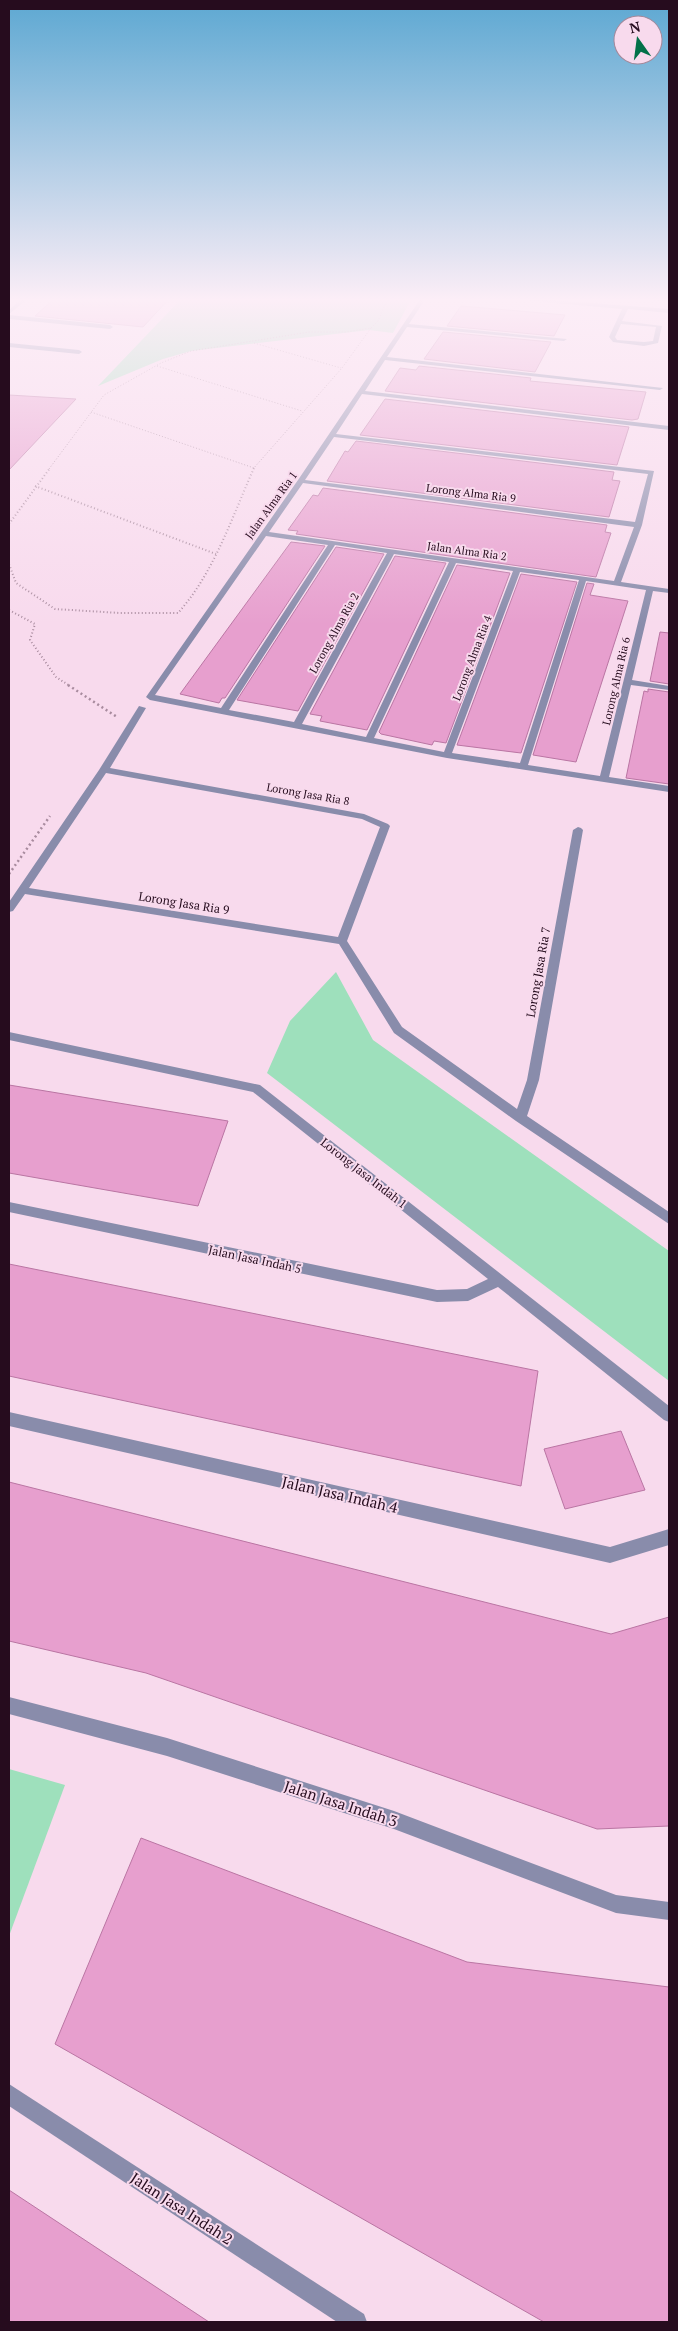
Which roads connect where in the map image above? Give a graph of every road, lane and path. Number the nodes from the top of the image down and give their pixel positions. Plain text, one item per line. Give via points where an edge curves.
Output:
1 (94, 407) edge
2 (288, 407) edge
3 (306, 407) edge
4 (350, 407) edge
5 (487, 407) edge
6 (302, 411) junction
7 (90, 412) junction
8 (669, 428) edge
9 (332, 435) junction
10 (254, 468) junction
11 (301, 482) junction
12 (35, 486) junction
13 (9, 524) edge
14 (638, 525) junction
15 (262, 533) junction
16 (333, 543) junction
17 (392, 551) junction
18 (216, 554) junction
19 (454, 560) junction
20 (9, 564) edge
21 (517, 569) junction
22 (10, 573) edge
23 (584, 578) junction
24 (617, 583) junction
25 (650, 588) junction
26 (669, 591) edge
27 (9, 610) edge
28 (626, 682) junction
29 (669, 688) edge
30 (142, 708) dead end
31 (224, 711) junction
32 (113, 725) dead end
33 (296, 726) junction
34 (369, 740) junction
35 (447, 755) junction
36 (523, 767) junction
37 (104, 770) junction
38 (604, 780) junction
39 (669, 789) edge
40 (53, 811) dead end
41 (578, 830) dead end
42 (9, 874) edge
43 (22, 890) junction
44 (9, 909) edge
45 (342, 941) junction
46 (9, 1036) edge
47 (520, 1118) junction
48 (9, 1207) edge
49 (669, 1219) edge
50 (499, 1280) junction
51 (669, 1415) edge
52 (9, 1419) edge
53 (669, 1537) edge
54 (9, 1705) edge
55 (669, 1911) edge
56 (9, 2094) edge
57 (356, 2322) edge

1 - 7 path
2 - 6 path
3 - 6 path
4 - 9 street, Jalan Alma Ria 1
5 - 8 street
6 - 10 path
7 - 10 path
7 - 12 path
9 - 11 street, Jalan Alma Ria 1
9 - 14 street via 652,472
10 - 18 path
11 - 14 street, Lorong Alma Ria 9
11 - 15 street, Jalan Alma Ria 1
12 - 13 path
12 - 18 path
14 - 24 street
15 - 16 street, Jalan Alma Ria 2
15 - 31 street, Jalan Alma Ria 1 via 150,696
16 - 17 street, Jalan Alma Ria 2
16 - 31 street
17 - 19 street, Jalan Alma Ria 2
17 - 33 street, Lorong Alma Ria 2
18 - 22 path via 178,613 55,609 16,583
19 - 21 street, Jalan Alma Ria 2
19 - 34 street
20 - 22 path
21 - 23 street, Jalan Alma Ria 2
21 - 35 street, Lorong Alma Ria 4
23 - 24 street, Jalan Alma Ria 2
23 - 36 street
24 - 25 street, Jalan Alma Ria 2
25 - 26 street, Jalan Alma Ria 2
25 - 28 street, Lorong Alma Ria 6
27 - 32 path via 34,624 30,640 56,677 118,718
28 - 29 street
28 - 38 street, Lorong Alma Ria 6
30 - 37 street
31 - 33 street
33 - 34 street
34 - 35 street
35 - 36 street
36 - 38 street
37 - 43 street
37 - 45 street, Lorong Jasa Ria 8 via 364,816 385,826
38 - 39 street
40 - 42 path
41 - 47 street, Lorong Jasa Ria 7 via 533,1080
43 - 44 street
43 - 45 street, Lorong Jasa Ria 9
45 - 47 street via 398,1030
46 - 50 street, Lorong Jasa Indah 1 via 256,1088
47 - 49 street
48 - 50 street, Jalan Jasa Indah 5 via 436,1296 468,1295
50 - 51 street, Lorong Jasa Indah 1
52 - 53 street, Jalan Jasa Indah 4 via 610,1555
54 - 55 street, Jalan Jasa Indah 3 via 168,1747 394,1820 616,1904
56 - 57 street, Jalan Jasa Indah 2

